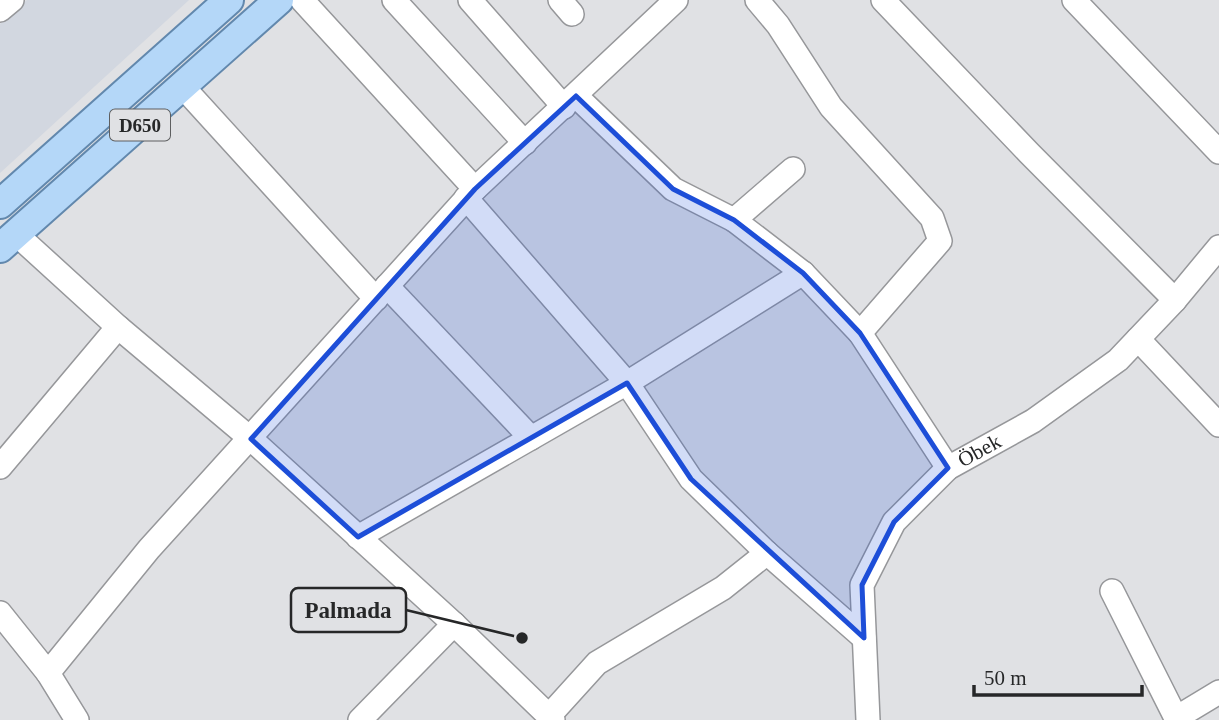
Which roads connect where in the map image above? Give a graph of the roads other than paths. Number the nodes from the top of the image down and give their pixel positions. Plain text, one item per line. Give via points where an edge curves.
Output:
1 (12, 0) edge
2 (229, 0) edge
3 (279, 0) edge
4 (302, 0) edge
5 (394, 0) edge
6 (470, 0) edge
7 (676, 0) edge
8 (757, 0) edge
9 (883, 0) edge
10 (1081, 2) edge
11 (0, 10) edge
12 (183, 88) junction
13 (570, 102) junction
14 (525, 143) junction
15 (1219, 152) edge
16 (793, 169) dead end
17 (471, 194) junction
18 (0, 204) edge
19 (734, 220) junction
20 (8, 241) edge
21 (1219, 247) edge
22 (803, 273) junction
23 (382, 293) junction
24 (1175, 300) junction
25 (118, 327) junction
26 (860, 333) junction
27 (1138, 339) junction
28 (627, 383) junction
29 (1219, 425) edge
30 (531, 438) junction
31 (251, 439) junction
32 (0, 467) edge
33 (948, 468) junction
34 (358, 537) junction
35 (767, 552) junction
36 (1112, 591) dead end
37 (0, 613) edge
38 (454, 624) junction
39 (863, 638) junction
40 (48, 673) junction
41 (1219, 692) edge
42 (551, 718) edge
43 (1176, 719) edge
44 (77, 720) edge
45 (360, 720) edge
46 (868, 720) edge

1 - 11 street
2 - 18 main road
3 - 12 main road, D650
4 - 17 street
5 - 14 street
6 - 13 street
7 - 13 street
8 - 26 street via 831,107 932,218 940,241
9 - 24 street
10 - 15 street
12 - 20 main road, D650
12 - 23 street
13 - 14 street
13 - 19 street via 673,189
14 - 17 street
16 - 19 street
17 - 23 street
17 - 28 street
19 - 22 street
20 - 25 street
21 - 24 street, Öbek
22 - 26 street
22 - 28 street
23 - 30 street
23 - 31 street
24 - 27 street, Öbek
25 - 31 street
25 - 32 street
26 - 33 street
27 - 29 street
27 - 33 street, Öbek via 1118,360 1033,421
28 - 30 street
28 - 35 street via 691,479
30 - 34 street
31 - 34 street
31 - 40 street via 149,549
33 - 39 street, Öbek via 894,523 862,585
34 - 38 street
35 - 39 street
35 - 42 street via 723,588 597,663
36 - 43 street
37 - 40 street
38 - 42 street
38 - 45 street
39 - 46 street, Öbek
40 - 44 street
41 - 43 street

